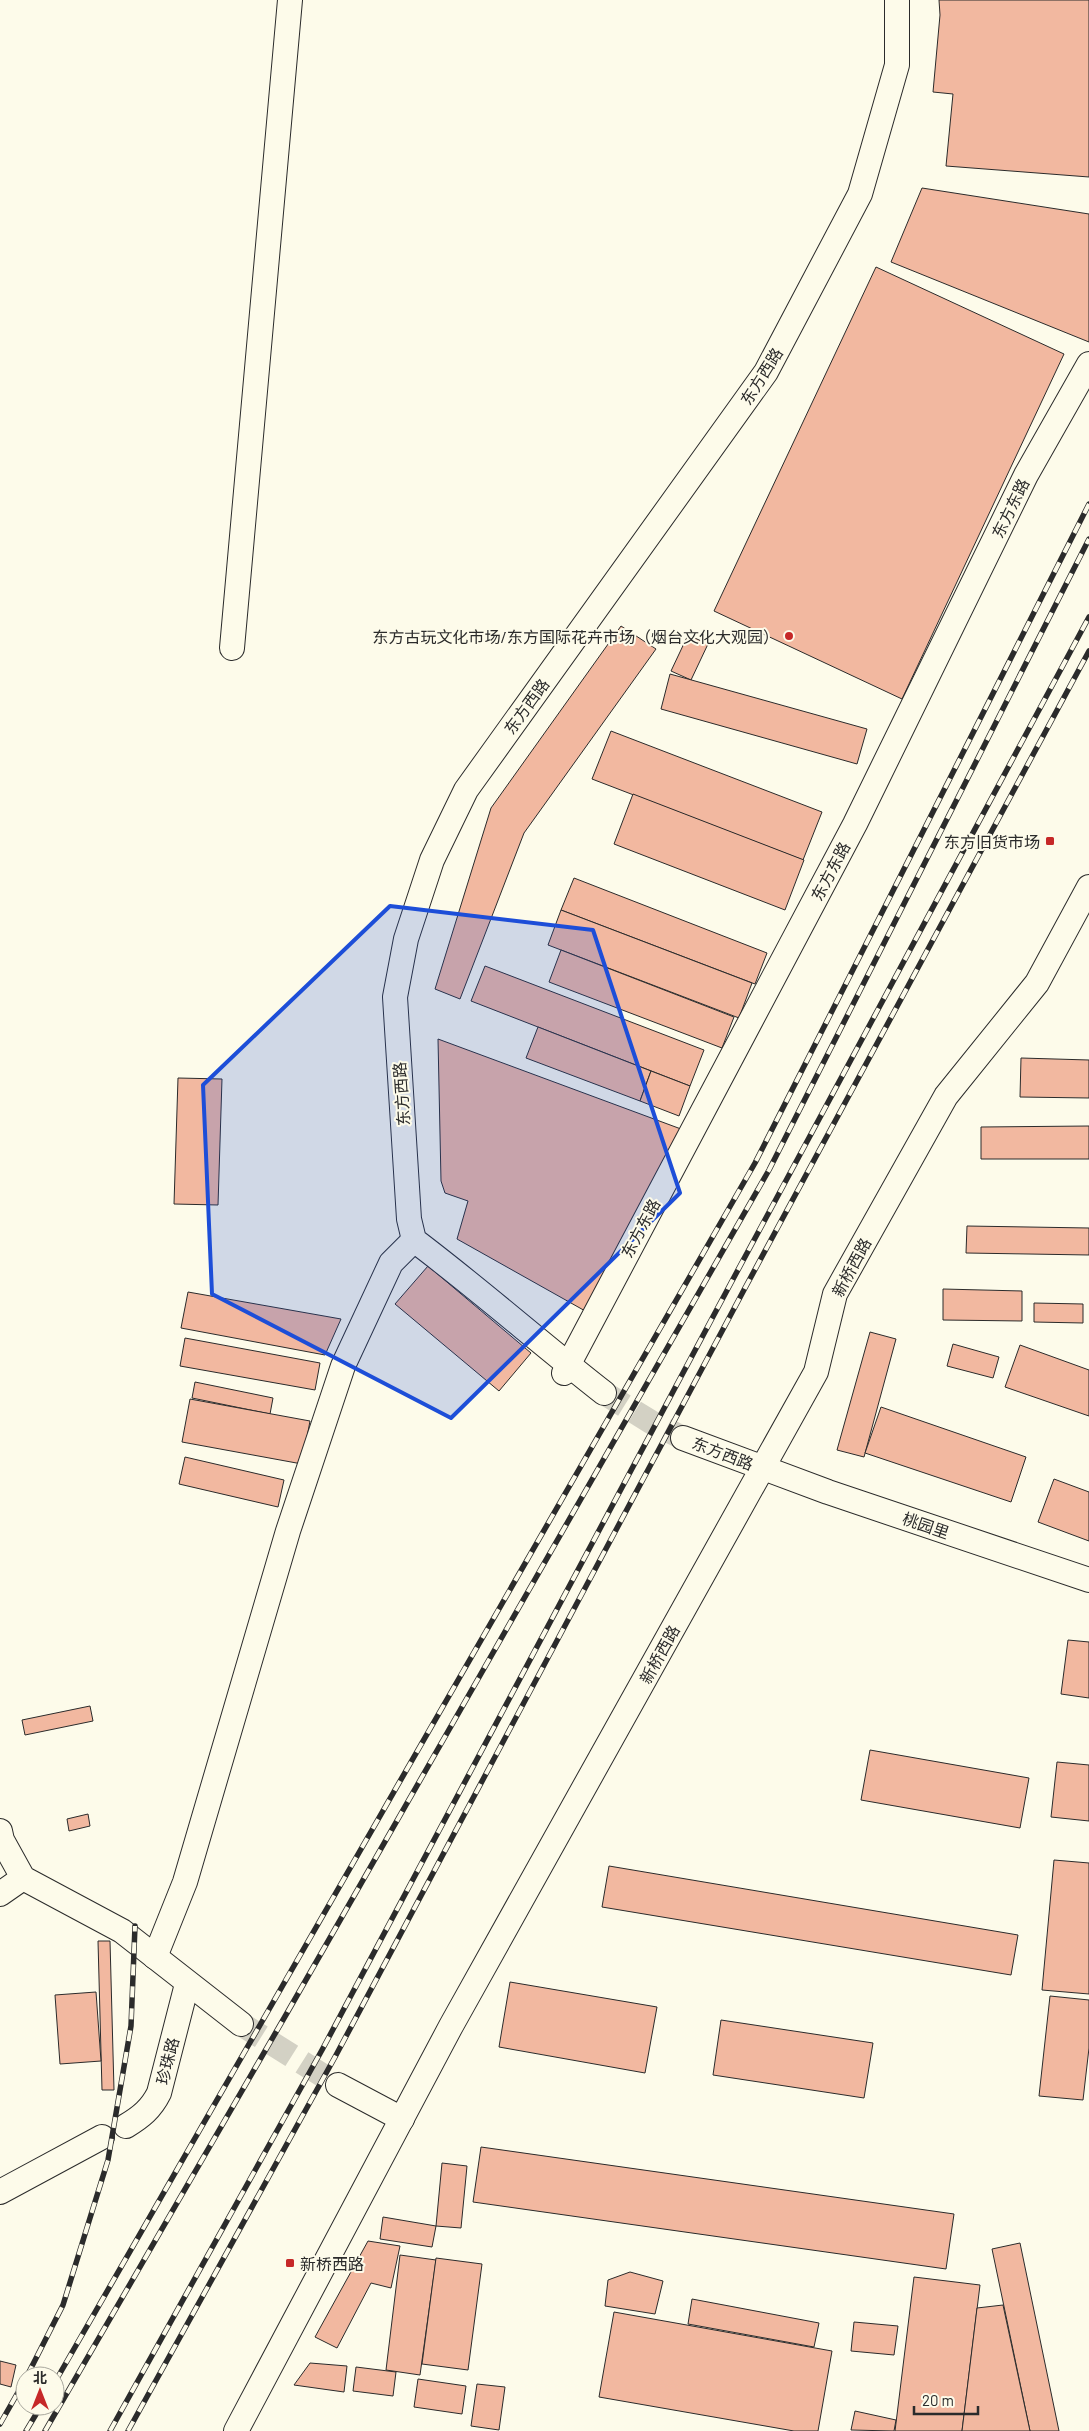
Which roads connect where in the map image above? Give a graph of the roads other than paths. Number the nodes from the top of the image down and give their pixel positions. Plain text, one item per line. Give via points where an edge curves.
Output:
1 (290, 0) edge
2 (897, 0) edge
3 (1089, 364) edge
4 (232, 648) dead end
5 (1089, 887) edge
6 (414, 1240) junction
7 (566, 1369) junction
8 (604, 1393) tunnel mouth
9 (683, 1438) tunnel mouth
10 (762, 1468) junction
11 (1089, 1580) edge
12 (0, 1831) edge
13 (23, 1878) junction
14 (0, 1894) edge
15 (155, 1957) junction
16 (187, 1984) junction
17 (241, 2024) tunnel mouth
18 (338, 2085) tunnel mouth
19 (402, 2118) junction
20 (126, 2126) dead end
21 (102, 2137) dead end
22 (0, 2192) edge
23 (236, 2431) edge

1 - 4 street
2 - 6 street, 东方西路 via 897,64 860,194 766,372 466,790 432,860 406,939 395,997 409,1219
3 - 7 street, 东方东路 via 1026,475 855,824
5 - 10 street, 新桥西路 via 1037,983 946,1096 835,1294 816,1372
6 - 7 street via 472,1283
6 - 15 street via 391,1263 343,1366 288,1531 185,1882
7 - 8 street
9 - 10 street, 东方西路
10 - 11 street, 桃园里
10 - 19 street, 新桥西路
12 - 13 street
13 - 14 street
13 - 15 street via 104,1919
15 - 16 street
16 - 17 street
16 - 20 street, 珍珠路 via 159,2093 143,2116
18 - 19 street
19 - 23 street, 新桥西路
21 - 22 street

